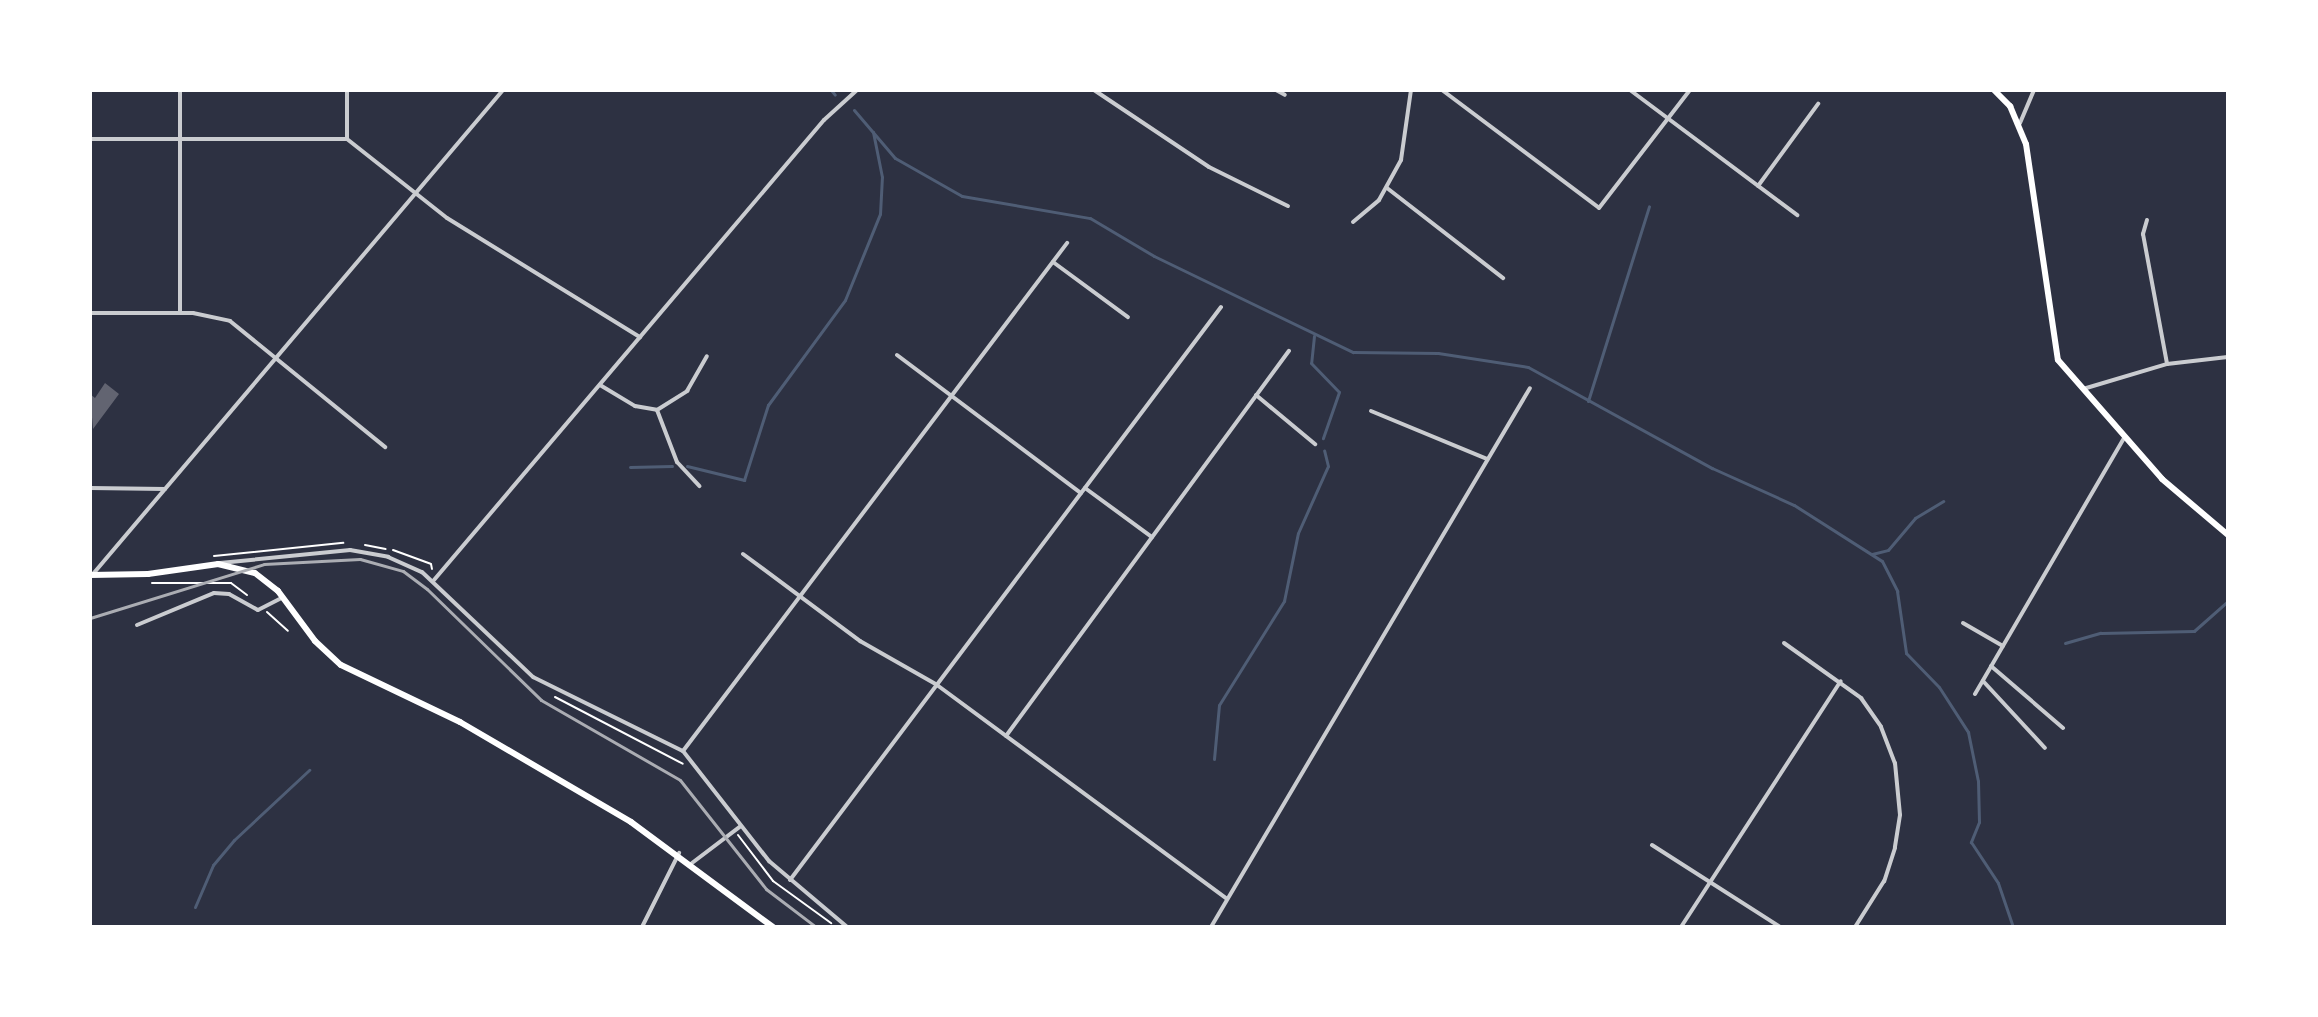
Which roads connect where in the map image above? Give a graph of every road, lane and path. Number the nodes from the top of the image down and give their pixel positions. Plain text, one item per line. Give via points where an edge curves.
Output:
1 (180, 90) edge
2 (347, 90) edge
3 (503, 90) edge
4 (857, 90) edge
5 (1094, 90) edge
6 (1276, 90) edge
7 (1411, 90) edge
8 (1442, 90) edge
9 (1630, 90) edge
10 (1690, 90) edge
11 (1994, 90) edge
12 (2034, 90) edge
13 (1285, 95) dead end
14 (1818, 104) dead end
15 (1668, 119) junction
16 (2020, 123) junction
17 (90, 139) edge
18 (180, 139) junction
19 (347, 139) junction
20 (1758, 186) junction
21 (1387, 188) junction
22 (415, 194) junction
23 (1288, 206) dead end
24 (1797, 215) dead end
25 (2147, 220) dead end
26 (1353, 222) dead end
27 (1067, 243) dead end
28 (1053, 262) junction
29 (1503, 278) dead end
30 (1221, 307) dead end
31 (90, 313) edge
32 (180, 313) junction
33 (1128, 317) dead end
34 (640, 337) junction
35 (1289, 351) dead end
36 (897, 355) dead end
37 (277, 356) junction
38 (707, 356) dead end
39 (2228, 357) edge
40 (2167, 364) junction
41 (600, 385) junction
42 (1530, 388) dead end
43 (2081, 390) junction
44 (1256, 395) junction
45 (952, 396) junction
46 (657, 410) junction
47 (1371, 411) dead end
48 (2124, 438) junction
49 (1315, 444) dead end
50 (385, 447) dead end
51 (1488, 459) junction
52 (699, 486) dead end
53 (90, 488) edge
54 (165, 489) junction
55 (1083, 491) junction
56 (2228, 535) edge
57 (1152, 537) junction
58 (743, 554) dead end
59 (218, 564) junction
60 (91, 575) edge
61 (434, 580) junction
62 (152, 584) dead end
63 (800, 596) junction
64 (283, 597) junction
65 (258, 604) dead end
66 (271, 615) dead end
67 (1963, 623) dead end
68 (137, 625) dead end
69 (288, 631) dead end
70 (1784, 643) dead end
71 (2003, 646) junction
72 (1991, 666) junction
73 (533, 677) junction
74 (1841, 681) junction
75 (1983, 681) junction
76 (937, 685) junction
77 (1975, 694) dead end
78 (2063, 728) dead end
79 (1006, 736) junction
80 (2045, 748) dead end
81 (683, 751) junction
82 (692, 771) dead end
83 (741, 826) junction
84 (738, 835) dead end
85 (1652, 845) dead end
86 (679, 853) junction
87 (692, 863) junction
88 (789, 881) junction
89 (1710, 882) junction
90 (1227, 898) junction
91 (642, 927) edge
92 (773, 927) edge
93 (837, 927) edge
94 (847, 927) edge
95 (1211, 927) edge
96 (1681, 927) edge
97 (1780, 927) edge
98 (1855, 927) edge

1 - 18 street
2 - 19 street
3 - 22 street
4 - 34 street via 824,120
5 - 23 street via 1209,167
6 - 13 street
7 - 21 street via 1405,146
8 - 15 street via 1599,208
9 - 15 street
10 - 15 street
11 - 16 main road
12 - 16 street
14 - 20 street
15 - 20 street
16 - 43 main road via 2038,205 2052,344
17 - 18 street
18 - 19 street
18 - 32 street
19 - 22 street
20 - 24 street
21 - 26 street
21 - 29 street
22 - 34 street
22 - 37 street
25 - 40 street via 2143,234
27 - 28 street
28 - 33 street
28 - 45 street
30 - 55 street
31 - 32 street
32 - 37 street via 230,321
34 - 41 street
35 - 44 street
36 - 45 street
37 - 50 street
37 - 54 street
38 - 46 street via 687,391
39 - 40 street
40 - 43 street
41 - 46 street via 635,406
41 - 61 street
42 - 51 street
43 - 48 main road
44 - 49 street
44 - 57 street
45 - 55 street
45 - 63 street
46 - 52 street via 677,462
47 - 51 street
48 - 56 main road via 2182,498
48 - 71 street
51 - 90 street
53 - 54 street
54 - 60 street
55 - 57 street
55 - 76 street
57 - 79 street
58 - 63 street
59 - 60 main road
59 - 61 street via 350,550 388,557
59 - 64 main road via 255,573
61 - 73 street
62 - 65 path via 231,583
63 - 76 street via 860,641
63 - 81 street
64 - 68 street via 258,610 229,594 214,593
64 - 86 main road via 315,641 341,665 460,722
66 - 69 path
67 - 71 street
70 - 74 street
71 - 72 street
72 - 75 street
72 - 78 street
73 - 81 street
73 - 82 path via 569,707 667,753
74 - 89 street
74 - 98 street via 1881,727 1900,796 1890,865
75 - 77 street
75 - 80 street
76 - 79 street
76 - 88 street
79 - 90 street
81 - 83 street
83 - 87 street
83 - 88 street
84 - 93 path via 773,881
85 - 89 street
86 - 87 main road
86 - 91 street
87 - 92 main road
88 - 94 street
89 - 96 street
89 - 97 street
90 - 95 street

